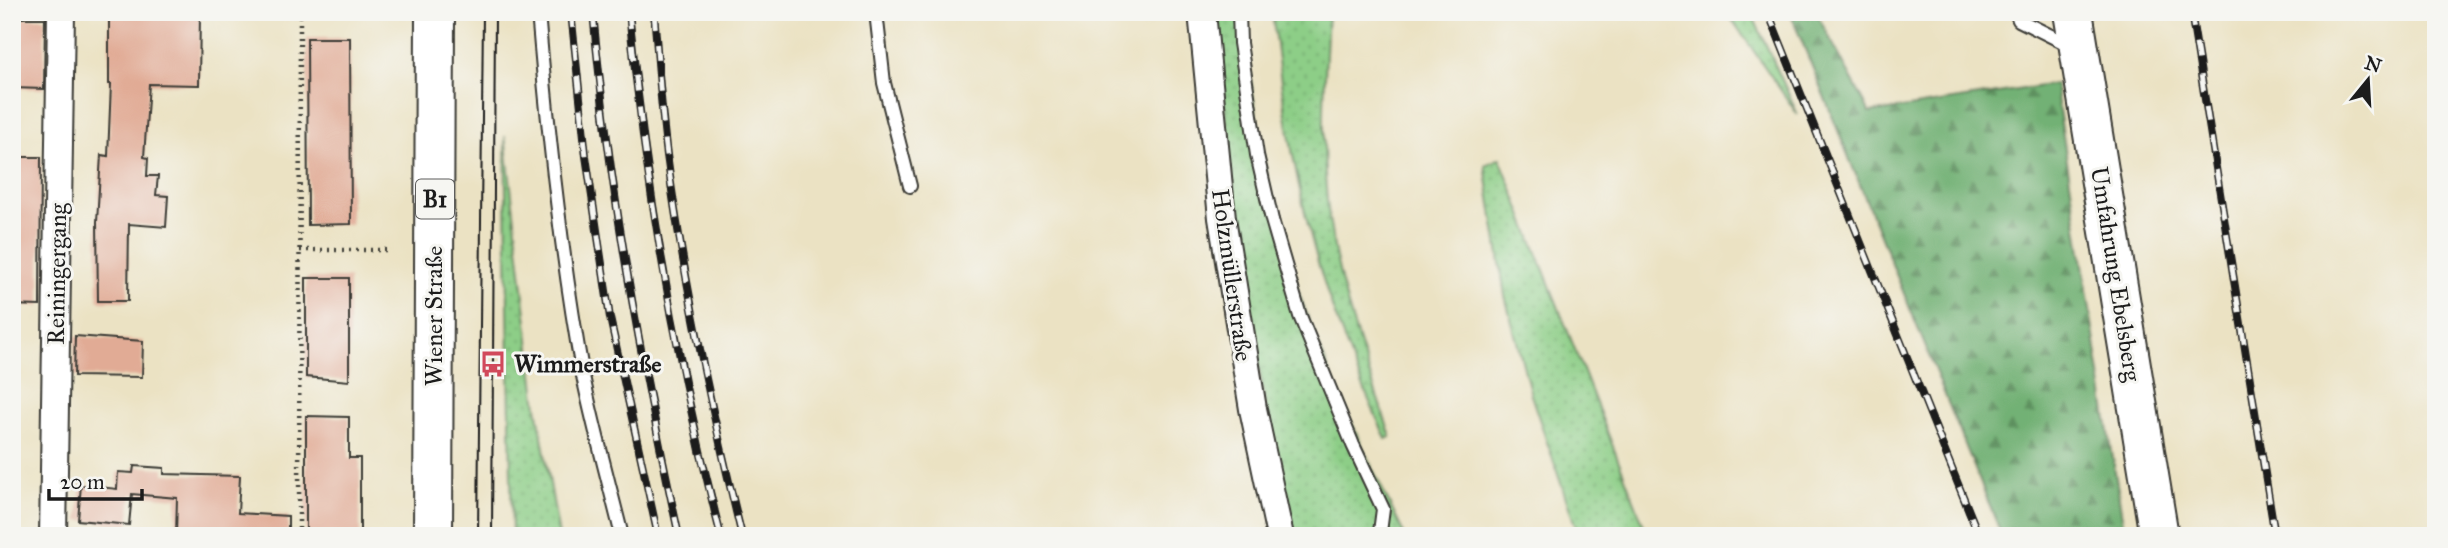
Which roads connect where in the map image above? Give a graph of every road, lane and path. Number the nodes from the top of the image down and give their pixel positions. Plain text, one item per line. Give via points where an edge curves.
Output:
1 (61, 12) edge
2 (300, 12) edge
3 (435, 12) edge
4 (538, 12) edge
5 (876, 12) edge
6 (1202, 12) edge
7 (1239, 12) edge
8 (2016, 12) edge
9 (2073, 12) edge
10 (2080, 50) junction
11 (911, 186) dead end
12 (300, 250) junction
13 (386, 250) dead end
14 (53, 536) edge
15 (299, 536) edge
16 (433, 536) edge
17 (622, 536) edge
18 (1280, 536) edge
19 (1381, 536) edge
20 (2159, 536) edge

1 - 14 street, Reiningergang
2 - 12 path
3 - 16 main road, Wiener Straße / B1
4 - 17 lane via 571,301 584,378
5 - 11 lane via 884,83
6 - 18 street, Holzmüllerstraße via 1222,218 1253,410
7 - 19 lane via 1240,43 1272,220 1300,316 1383,509
8 - 10 lane via 2019,20
9 - 10 main road, Umfahrung Ebelsberg
10 - 20 main road, Umfahrung Ebelsberg
12 - 13 path
12 - 15 path

